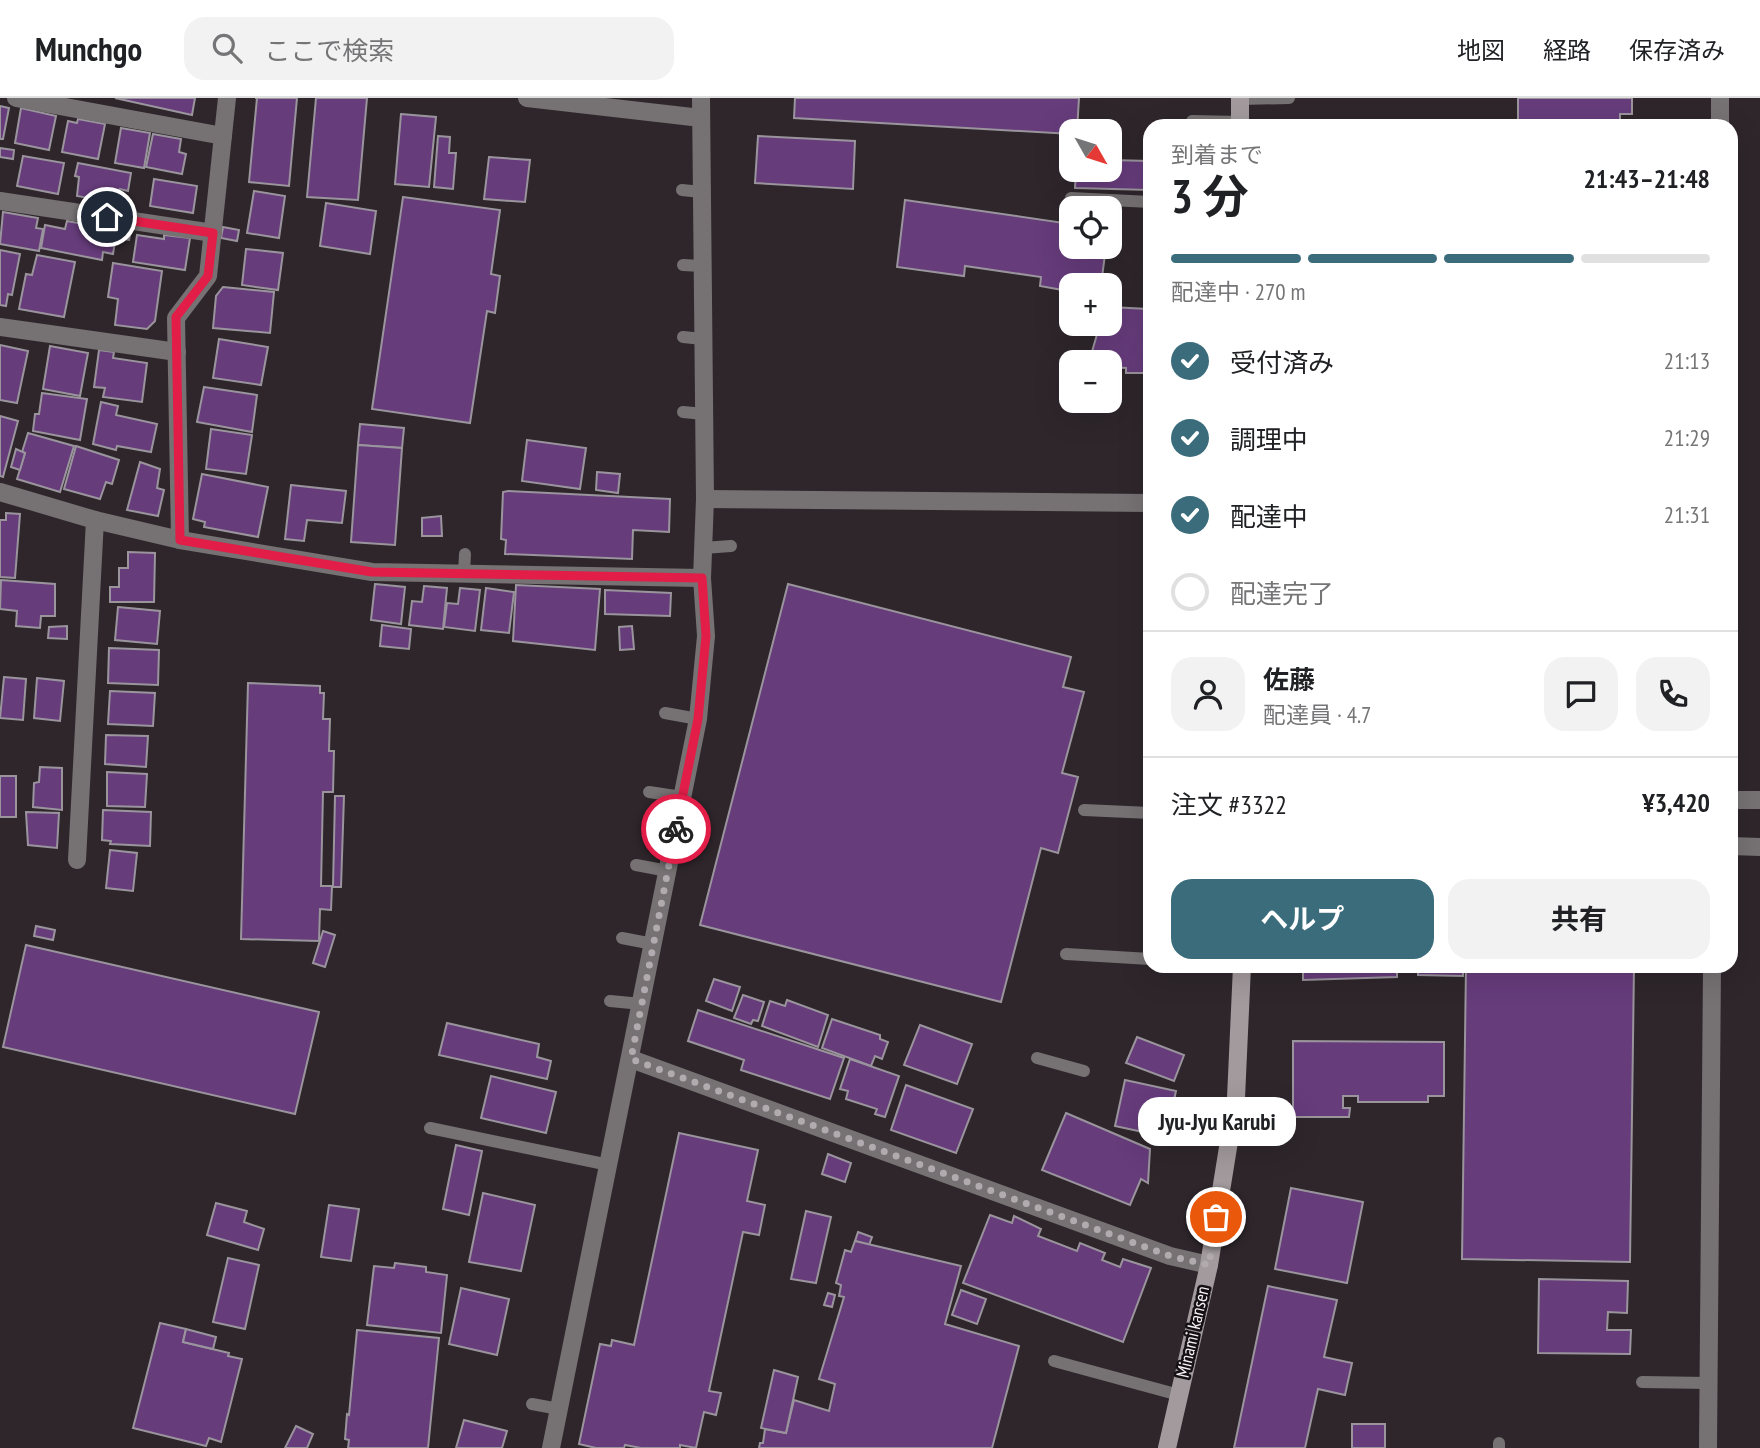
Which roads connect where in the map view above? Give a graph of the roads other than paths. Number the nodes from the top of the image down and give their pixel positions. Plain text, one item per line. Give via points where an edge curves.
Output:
1 (16, 98) edge
2 (227, 98) edge
3 (527, 98) edge
4 (701, 98) edge
5 (1240, 98) edge
6 (1289, 98) edge
7 (1720, 98) edge
8 (701, 118) junction
9 (1240, 119) edge
10 (1720, 119) edge
11 (223, 136) junction
12 (682, 190) dead end
13 (701, 192) junction
14 (0, 201) edge
15 (1122, 201) edge
16 (1143, 202) edge
17 (213, 233) junction
18 (683, 265) dead end
19 (702, 266) junction
20 (0, 327) edge
21 (683, 337) dead end
22 (703, 339) junction
23 (177, 352) junction
24 (683, 412) dead end
25 (704, 414) junction
26 (0, 492) edge
27 (705, 499) junction
28 (1143, 503) edge
29 (95, 520) junction
30 (180, 540) junction
31 (731, 547) dead end
32 (702, 548) junction
33 (465, 554) dead end
34 (464, 573) junction
35 (702, 578) junction
36 (664, 713) dead end
37 (698, 719) junction
38 (649, 792) dead end
39 (682, 797) junction
40 (1738, 800) edge
41 (1760, 800) edge
42 (1084, 810) dead end
43 (1143, 813) edge
44 (1738, 846) edge
45 (1760, 847) edge
46 (77, 860) dead end
47 (636, 865) dead end
48 (668, 871) junction
49 (622, 938) dead end
50 (653, 944) junction
51 (1066, 954) dead end
52 (1143, 959) edge
53 (1242, 973) edge
54 (1713, 973) edge
55 (610, 1002) dead end
56 (642, 1004) junction
57 (1037, 1058) dead end
58 (631, 1059) junction
59 (1084, 1071) dead end
60 (430, 1128) dead end
61 (609, 1165) junction
62 (1209, 1265) junction
63 (1054, 1361) dead end
64 (1642, 1382) dead end
65 (1708, 1383) junction
66 (1179, 1395) junction
67 (532, 1404) dead end
68 (559, 1409) junction
69 (551, 1448) edge
70 (1167, 1448) edge
71 (1708, 1448) edge

1 - 11 street
2 - 11 street
3 - 8 street
4 - 8 street
5 - 6 lane
5 - 9 main road
7 - 10 street
8 - 13 street
11 - 17 street
12 - 13 lane
13 - 19 street
14 - 17 street
15 - 16 lane
17 - 23 street via 208,276 176,317
18 - 19 lane
19 - 22 street
20 - 23 street
21 - 22 lane
22 - 25 street
23 - 30 street
24 - 25 lane
25 - 27 street
26 - 29 street
27 - 28 street
27 - 32 street
29 - 30 street
29 - 46 street
30 - 34 street via 372,572
31 - 32 lane
32 - 35 street
33 - 34 lane
34 - 35 street
35 - 37 street via 706,636
36 - 37 lane
37 - 39 street
38 - 39 lane
39 - 48 street
40 - 41 street
42 - 43 lane
44 - 45 street
47 - 48 lane
48 - 50 street
49 - 50 lane
50 - 56 street
51 - 52 lane
53 - 62 main road, Minami kansen via 1236,1098
54 - 65 street
55 - 56 lane
56 - 58 street
57 - 59 lane
58 - 61 street
58 - 62 street via 1170,1256
60 - 61 lane
61 - 68 street
62 - 66 main road, Minami kansen
63 - 66 lane
64 - 65 lane
65 - 71 street
66 - 70 main road, Minami kansen
67 - 68 lane
68 - 69 street

